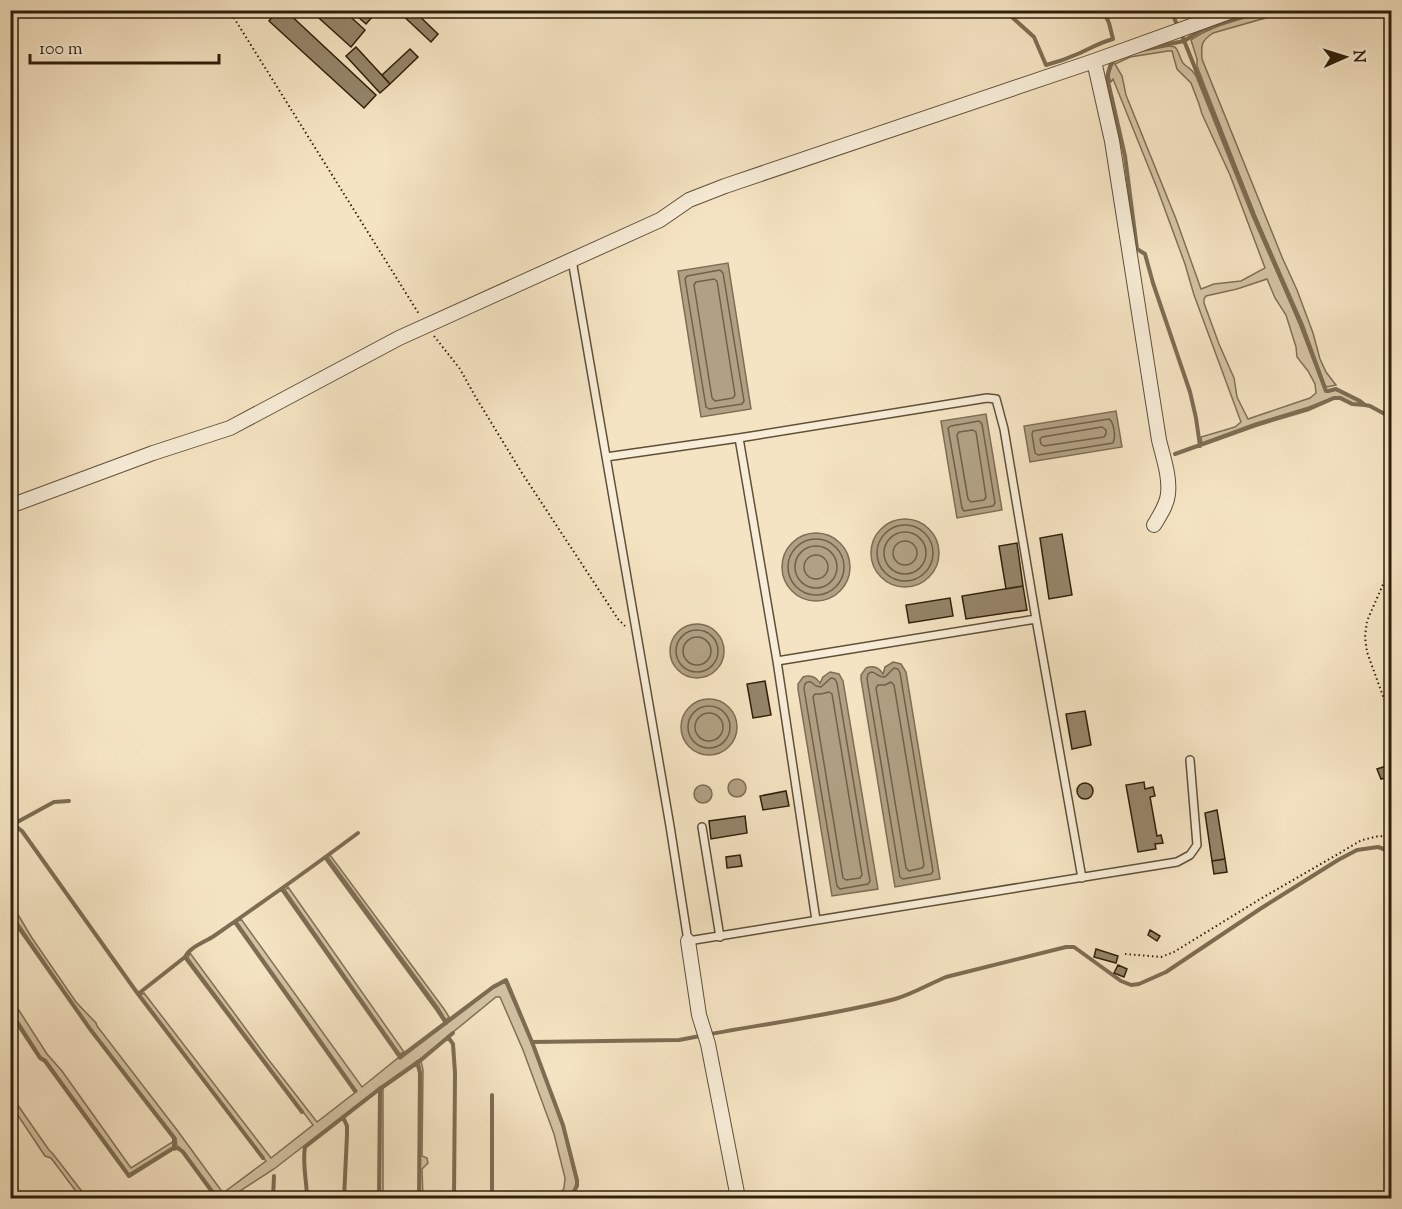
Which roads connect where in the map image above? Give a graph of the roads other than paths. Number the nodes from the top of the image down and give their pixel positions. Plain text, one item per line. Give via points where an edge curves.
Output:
1 (1235, 10) edge
2 (1094, 61) junction
3 (572, 260) junction
4 (739, 438) junction
5 (606, 457) junction
6 (10, 506) edge
7 (1154, 525) dead end
8 (1036, 619) junction
9 (777, 661) junction
10 (1190, 760) dead end
11 (702, 827) dead end
12 (1082, 878) junction
13 (816, 920) junction
14 (720, 937) junction
15 (688, 941) junction
16 (738, 1198) edge

1 - 2 street
2 - 3 street via 725,186 689,200 660,220
2 - 7 street via 1112,141 1168,477 1168,495
3 - 5 lane
3 - 6 street via 399,338 230,428
4 - 5 lane
4 - 8 lane via 996,399
4 - 9 lane
5 - 15 lane
8 - 9 lane
8 - 12 lane
9 - 13 lane
10 - 12 lane via 1197,844 1190,855 1177,862
11 - 14 lane
12 - 13 lane
13 - 14 lane
14 - 15 lane
15 - 16 street via 699,1015

